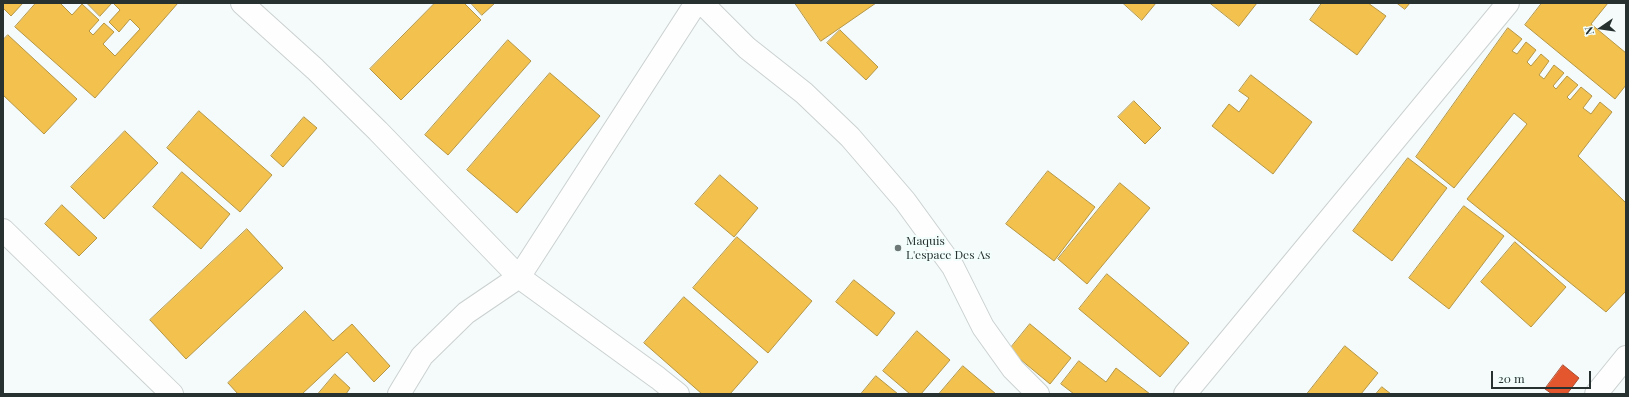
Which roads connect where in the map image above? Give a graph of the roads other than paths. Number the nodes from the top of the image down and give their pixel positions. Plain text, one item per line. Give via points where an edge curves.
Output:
1 (242, 3) edge
2 (696, 3) edge
3 (702, 3) edge
4 (1508, 3) edge
5 (3, 230) edge
6 (519, 277) junction
7 (1626, 357) edge
8 (172, 394) edge
9 (399, 394) edge
10 (678, 394) edge
11 (1038, 394) edge
12 (1185, 394) edge
13 (1596, 394) edge

1 - 6 street via 378,131
2 - 6 street
3 - 11 street via 747,48 804,93 850,137 905,200 953,267 983,327 1013,370
4 - 12 street
5 - 8 street
6 - 9 street via 466,313 422,356
6 - 10 street
7 - 13 street

